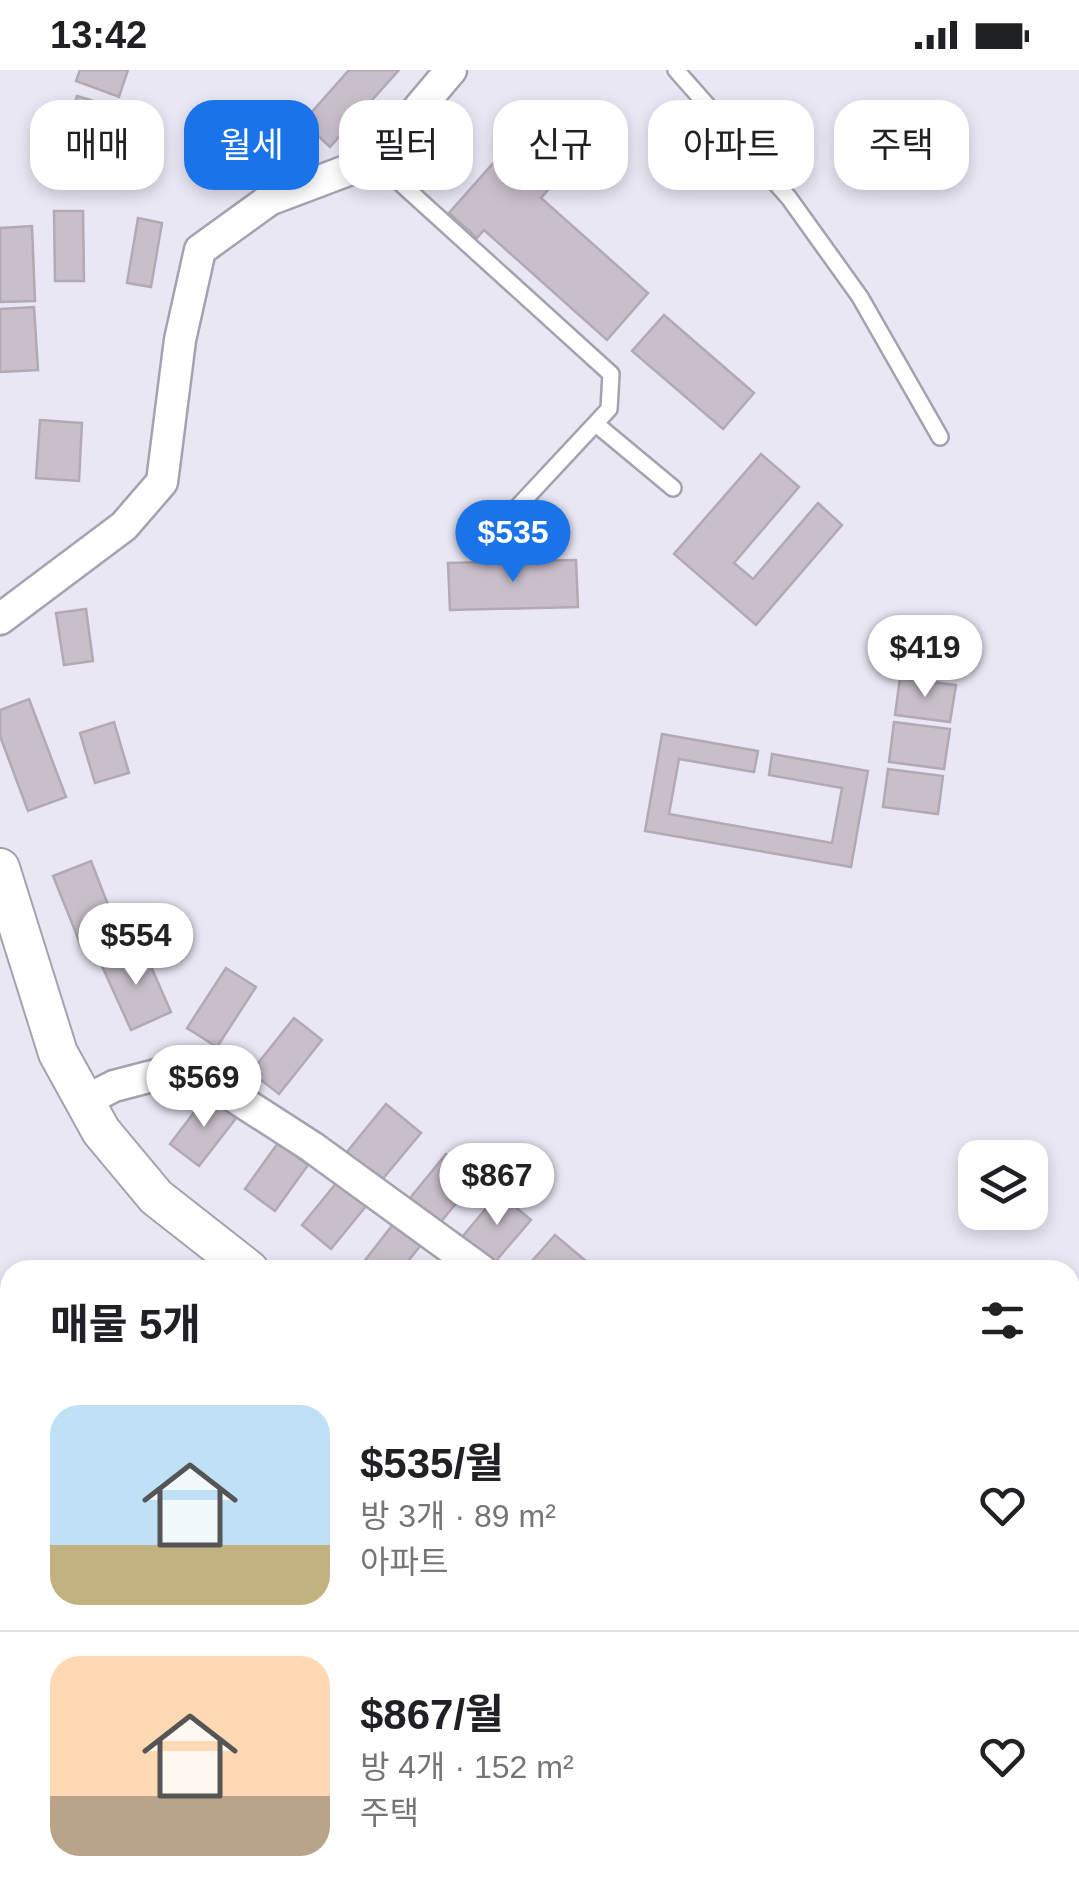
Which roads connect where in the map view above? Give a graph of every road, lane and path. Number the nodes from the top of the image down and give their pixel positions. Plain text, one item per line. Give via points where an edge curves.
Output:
1 (451, 70) edge
2 (676, 70) edge
3 (426, 100) edge
4 (339, 174) edge
5 (408, 190) edge
6 (596, 424) junction
7 (940, 437) dead end
8 (673, 488) dead end
9 (485, 542) dead end
10 (0, 619) edge
11 (0, 868) edge
12 (84, 1102) junction
13 (236, 1260) edge
14 (466, 1260) edge

1 - 3 street
2 - 7 lane via 799,212 860,297
4 - 10 street via 269,200 200,250 180,340 162,482 124,526
5 - 6 lane via 611,374 610,409
6 - 8 lane
6 - 9 lane
11 - 12 street via 58,1053
12 - 13 street via 156,1197
12 - 14 street via 160,1074 213,1083

